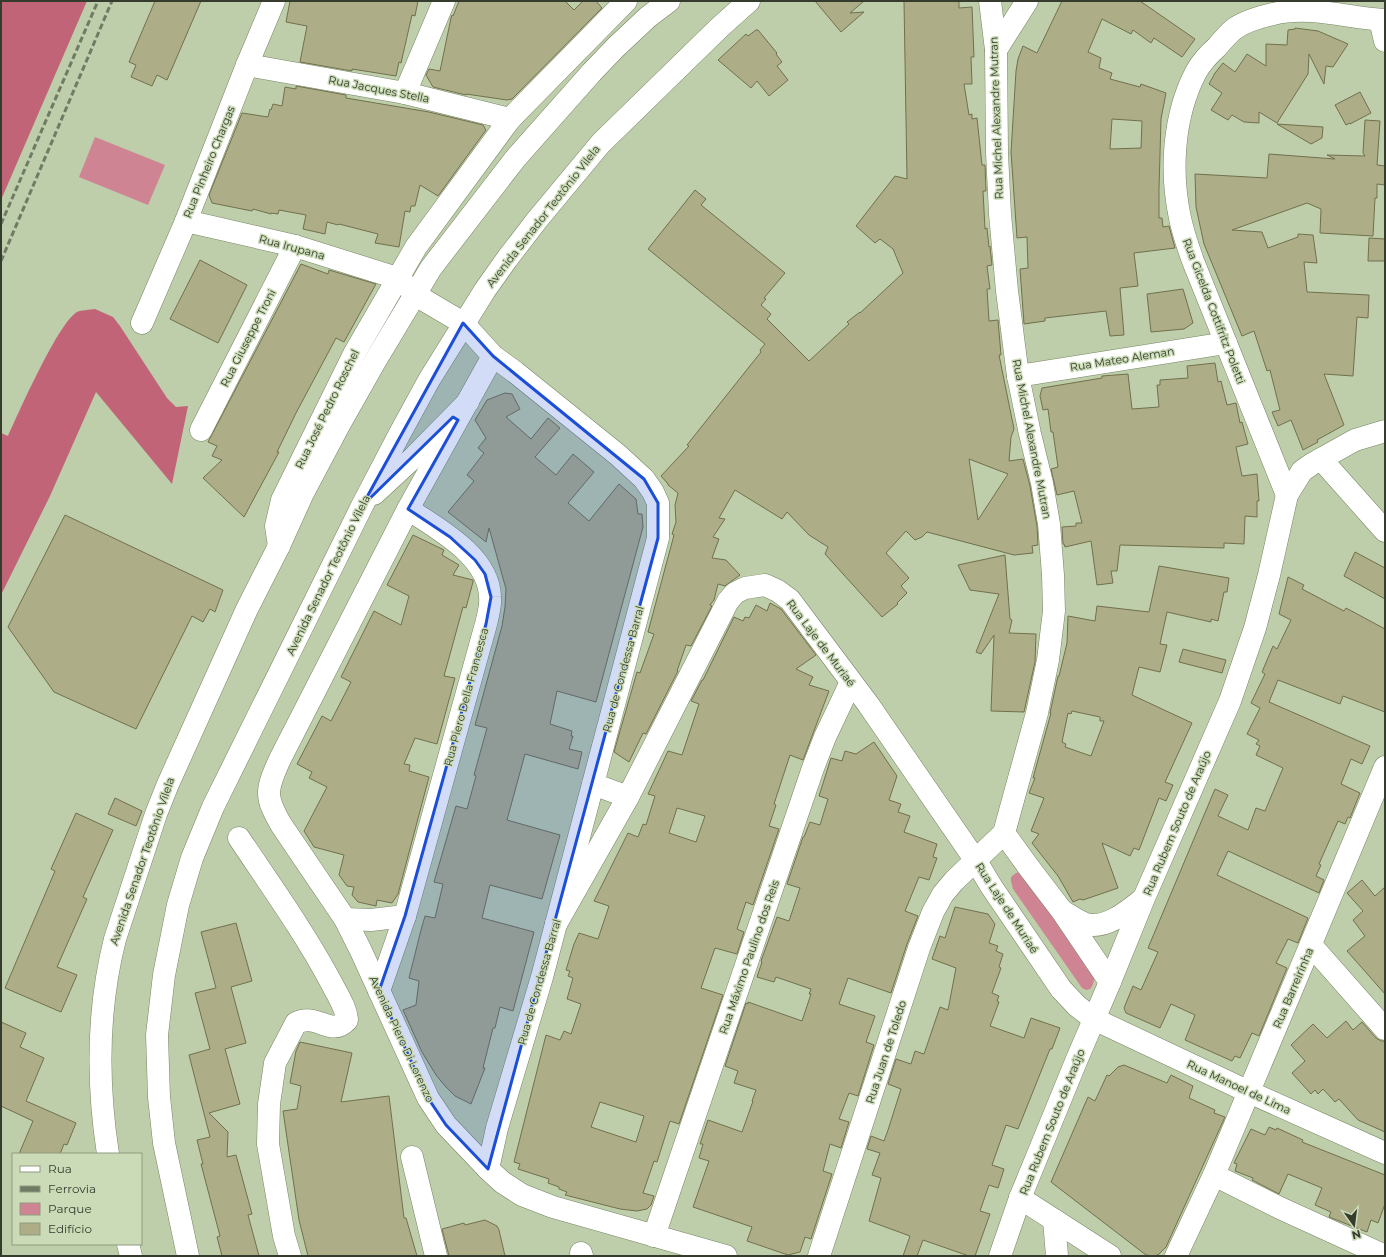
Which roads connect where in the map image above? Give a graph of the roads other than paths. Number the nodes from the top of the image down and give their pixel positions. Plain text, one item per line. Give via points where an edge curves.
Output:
1 (274, 1) edge
2 (444, 1) edge
3 (626, 1) edge
4 (669, 1) edge
5 (749, 1) edge
6 (990, 1) edge
7 (1027, 1) edge
8 (1382, 20) edge
9 (1385, 40) edge
10 (996, 50) junction
11 (247, 65) junction
12 (405, 93) junction
13 (510, 119) junction
14 (186, 221) junction
15 (295, 246) junction
16 (397, 278) junction
17 (416, 294) junction
18 (142, 323) dead end
19 (463, 324) junction
20 (1226, 343) junction
21 (493, 356) junction
22 (1018, 376) junction
23 (468, 402) junction
24 (201, 430) dead end
25 (1385, 431) edge
26 (1321, 459) junction
27 (1287, 495) junction
28 (362, 506) junction
29 (408, 509) junction
30 (1385, 531) edge
31 (279, 546) junction
32 (852, 682) junction
33 (1383, 778) edge
34 (593, 784) junction
35 (628, 797) junction
36 (1004, 833) junction
37 (239, 838) dead end
38 (976, 861) junction
39 (1144, 898) junction
40 (1062, 911) junction
41 (405, 916) junction
42 (345, 919) junction
43 (556, 924) junction
44 (1311, 945) junction
45 (1110, 982) junction
46 (379, 991) junction
47 (1094, 1019) junction
48 (1385, 1029) edge
49 (1249, 1092) junction
50 (108, 1153) edge
51 (1385, 1153) edge
52 (412, 1157) dead end
53 (488, 1169) junction
54 (1214, 1175) junction
55 (1020, 1198) junction
56 (1054, 1220) junction
57 (654, 1236) junction
58 (128, 1245) edge
59 (130, 1256) edge
60 (188, 1256) edge
61 (290, 1256) edge
62 (436, 1256) edge
63 (726, 1256) edge
64 (819, 1256) edge
65 (1000, 1256) edge
66 (1057, 1256) edge
67 (1110, 1256) edge
68 (1176, 1256) edge
69 (1385, 1256) edge

1 - 11 street, Rua Pinheiro Chargas
2 - 12 street
3 - 13 street
4 - 17 street, Avenida Senador Teotônio Vilela via 616,47 515,159 437,260
5 - 19 street, Avenida Senador Teotônio Vilela via 600,143 507,259
6 - 10 street, Rua Michel Alexandre Mutran
7 - 10 street
8 - 9 street
8 - 20 street, Rua Gicelda Cottifritz Poletti via 1295,11 1256,18 1234,29 1196,72 1181,111 1176,134 1176,190 1184,237
10 - 22 street, Rua Michel Alexandre Mutran via 1000,214
11 - 12 street, Rua Jacques Stella
11 - 14 street, Rua Pinheiro Chargas
12 - 13 street, Rua Jacques Stella
13 - 16 street via 416,247
14 - 15 street, Rua Irupana
14 - 18 street, Rua Pinheiro Chargas
15 - 16 street, Rua Irupana
15 - 24 street, Rua Giuseppe Troni
16 - 17 street, Rua de Condessa Barral
16 - 31 street, Rua José Pedro Roschel via 354,354 282,500 276,526
17 - 19 street, Rua de Condessa Barral
17 - 31 street, Avenida Senador Teotônio Vilela via 339,425 303,493
19 - 21 street, Rua de Condessa Barral
19 - 28 street, Avenida Senador Teotônio Vilela via 402,428
20 - 22 street, Rua Mateo Aleman
20 - 27 street, Rua Gicelda Cottifritz Poletti
21 - 23 street
21 - 34 street, Rua de Condessa Barral via 644,479 658,503 658,538
22 - 36 street, Rua Michel Alexandre Mutran via 1049,524 1054,611 1048,660 1037,713
23 - 28 street
23 - 29 street
25 - 26 street, Rua Rubem Souto de Araújo via 1355,440
26 - 27 street, Rua Rubem Souto de Araújo via 1302,471
26 - 30 street
27 - 39 street, Rua Rubem Souto de Araújo via 1257,620 1242,669
28 - 60 street, Avenida Senador Teotônio Vilela via 213,807 192,858 178,905 164,975 157,1035 159,1097 164,1143
29 - 41 street, Rua Piero Della Francesca via 450,537 475,560 485,574 491,598
29 - 42 street, Avenida Piero Di Lorenzo via 283,752 268,787 268,796 274,812
31 - 50 street, Avenida Senador Teotônio Vilela via 247,609 168,784 115,939 108,966 101,1024 100,1080
32 - 35 street, Rua Laje de Muriaé via 790,600 765,585 745,588 735,593 728,601
32 - 38 street, Rua Laje de Muriaé
32 - 57 street, Rua Máximo Paulino dos Reis via 825,737 811,775
33 - 44 street, Rua Barreirinha
34 - 35 street
34 - 43 street, Rua de Condessa Barral
35 - 43 street, Rua Laje de Muriaé
36 - 38 street, Rua Michel Alexandre Mutran
36 - 40 street
37 - 61 street via 302,932 347,1012 348,1020 343,1025 333,1027 308,1019 301,1020 296,1023 275,1063 269,1104 268,1144 284,1236
38 - 47 street, Rua Laje de Muriaé via 1060,989
38 - 64 street, Rua Juan de Toledo via 943,894 933,912
39 - 40 street via 1119,917 1096,924 1087,924
39 - 45 street, Rua Rubem Souto de Araújo
40 - 45 street
41 - 42 street via 371,920
41 - 46 street, Rua Piero Della Francesca
42 - 46 street, Avenida Piero Di Lorenzo
43 - 53 street, Rua de Condessa Barral via 497,1128
44 - 48 street
44 - 49 street, Rua Barreirinha
45 - 47 street, Rua Rubem Souto de Araújo
46 - 53 street, Avenida Piero Di Lorenzo via 431,1103 446,1125
47 - 49 street, Rua Manoel de Lima
47 - 55 street, Rua Rubem Souto de Araújo
49 - 51 street, Rua Manoel de Lima
49 - 54 street, Rua Barreirinha
52 - 62 street
53 - 57 street, Avenida Piero Di Lorenzo via 522,1195 553,1207
54 - 68 street, Rua Barreirinha
54 - 69 street
55 - 56 street
55 - 65 street, Rua Rubem Souto de Araújo
56 - 66 street
56 - 67 street
57 - 63 street, Avenida Piero Di Lorenzo
58 - 59 street

